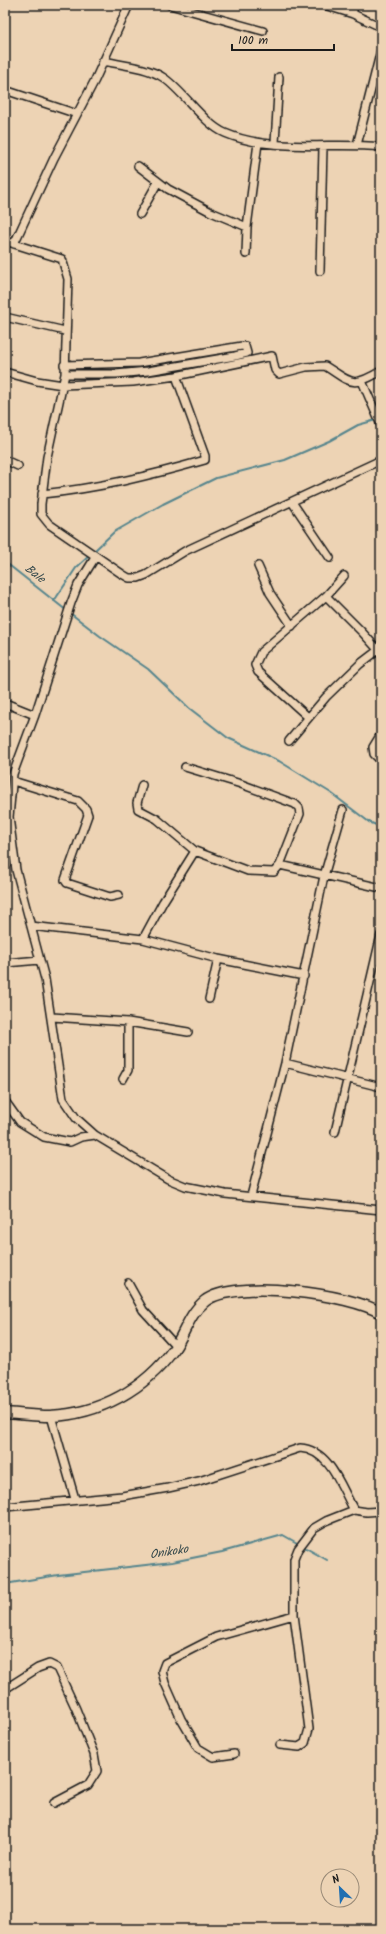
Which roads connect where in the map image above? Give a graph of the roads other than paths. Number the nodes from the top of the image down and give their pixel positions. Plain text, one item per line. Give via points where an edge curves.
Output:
1 (129, 5) edge
2 (170, 5) edge
3 (324, 5) edge
4 (353, 5) edge
5 (353, 14) junction
6 (381, 27) edge
7 (262, 31) dead end
8 (381, 50) edge
9 (103, 61) junction
10 (279, 77) dead end
11 (5, 90) edge
12 (77, 114) junction
13 (275, 143) junction
14 (258, 144) junction
15 (358, 145) junction
16 (323, 147) junction
17 (381, 147) edge
18 (138, 166) dead end
19 (158, 182) junction
20 (140, 214) dead end
21 (247, 227) junction
22 (5, 241) edge
23 (14, 244) junction
24 (246, 254) dead end
25 (320, 271) dead end
26 (5, 317) edge
27 (65, 331) junction
28 (64, 365) junction
29 (381, 371) edge
30 (5, 372) edge
31 (65, 374) junction
32 (176, 376) junction
33 (362, 381) junction
34 (63, 385) junction
35 (381, 425) edge
36 (5, 460) edge
37 (381, 460) edge
38 (18, 466) dead end
39 (42, 494) junction
40 (292, 502) junction
41 (93, 554) junction
42 (330, 558) dead end
43 (258, 566) dead end
44 (344, 576) dead end
45 (326, 596) junction
46 (292, 626) junction
47 (380, 650) edge
48 (5, 703) edge
49 (35, 715) junction
50 (308, 717) junction
51 (381, 734) edge
52 (289, 741) dead end
53 (381, 761) edge
54 (186, 767) dead end
55 (5, 772) edge
56 (13, 777) junction
57 (142, 785) dead end
58 (343, 810) dead end
59 (7, 816) edge
60 (195, 851) junction
61 (280, 866) junction
62 (324, 876) junction
63 (381, 888) edge
64 (119, 895) dead end
65 (31, 926) junction
66 (381, 935) edge
67 (143, 939) junction
68 (218, 959) junction
69 (40, 960) junction
70 (5, 963) edge
71 (304, 976) junction
72 (209, 999) dead end
73 (52, 1018) junction
74 (128, 1022) junction
75 (188, 1032) dead end
76 (285, 1063) junction
77 (124, 1079) dead end
78 (347, 1080) junction
79 (381, 1087) edge
80 (5, 1102) edge
81 (335, 1132) dead end
82 (95, 1135) junction
83 (251, 1196) junction
84 (381, 1210) edge
85 (128, 1283) dead end
86 (381, 1314) edge
87 (176, 1346) junction
88 (5, 1412) edge
89 (51, 1416) junction
90 (75, 1499) junction
91 (5, 1507) edge
92 (354, 1510) junction
93 (381, 1512) edge
94 (294, 1615) junction
95 (5, 1689) edge
96 (280, 1745) dead end
97 (234, 1754) dead end
98 (54, 1803) dead end

1 - 9 street
2 - 7 street
3 - 5 street
4 - 5 street
5 - 6 street
8 - 15 street via 362,119
9 - 12 street
9 - 14 street via 146,71 163,78 219,130
10 - 13 street
11 - 12 street
12 - 23 street via 47,170
13 - 14 street
13 - 16 street
14 - 21 street
15 - 16 street
15 - 17 street
16 - 25 street
18 - 19 street
19 - 20 street
19 - 21 street via 211,212
21 - 24 street
22 - 23 street
23 - 27 street via 62,259 68,279
26 - 27 street
27 - 28 street
28 - 31 street
28 - 31 street via 139,363 242,346 245,346 247,351 235,356 148,371
29 - 33 street
30 - 34 street
31 - 34 street
32 - 33 street via 272,356 275,370 279,374 306,367 325,366 349,382
32 - 34 street via 133,382
32 - 39 street via 205,460 136,479 74,491
33 - 35 street
34 - 39 street via 47,457
36 - 38 street
37 - 40 street
39 - 41 street via 41,514 49,524
40 - 41 street via 185,551 138,578 129,578
40 - 42 street
41 - 49 street via 71,603
43 - 46 street via 270,593
44 - 45 street
45 - 46 street
45 - 47 street
46 - 50 street via 261,652 256,665 258,672
47 - 50 street via 326,697
48 - 49 street
49 - 56 street
50 - 52 street
51 - 53 street via 373,747 374,754
54 - 61 street via 241,784 295,804 299,808 300,814
55 - 56 street
56 - 59 street
56 - 64 street via 78,800 82,804 88,815 65,880 67,883 110,897
57 - 60 street via 138,809 157,819
58 - 62 street
59 - 65 street via 16,870
60 - 61 street via 248,871 274,872
60 - 67 street
61 - 62 street
62 - 63 street
62 - 71 street
65 - 67 street
65 - 69 street
66 - 78 street
67 - 68 street
68 - 71 street
68 - 72 street
69 - 70 street
69 - 73 street via 46,979
71 - 76 street
73 - 74 street
73 - 82 street via 63,1100 76,1118
74 - 75 street
74 - 77 street via 128,1070
76 - 78 street
76 - 83 street
78 - 79 street
78 - 81 street
80 - 82 street via 20,1122 44,1137 70,1142
82 - 83 street via 168,1179 185,1186
83 - 84 street
85 - 87 street via 143,1310
86 - 87 main road via 345,1299 262,1290 231,1291 212,1296 195,1310
87 - 89 main road via 142,1382 115,1400 90,1409
88 - 89 main road
89 - 90 street
90 - 91 street
90 - 92 street via 122,1496 199,1481 300,1448 315,1452 328,1463
92 - 93 street
92 - 94 street via 314,1528 298,1549 294,1568
94 - 96 street via 309,1729 305,1743 298,1747
94 - 97 street via 216,1637 165,1663 162,1671 165,1683 180,1719 194,1742 213,1757
95 - 98 street via 49,1664 57,1668 76,1709 94,1754 97,1771 88,1785

